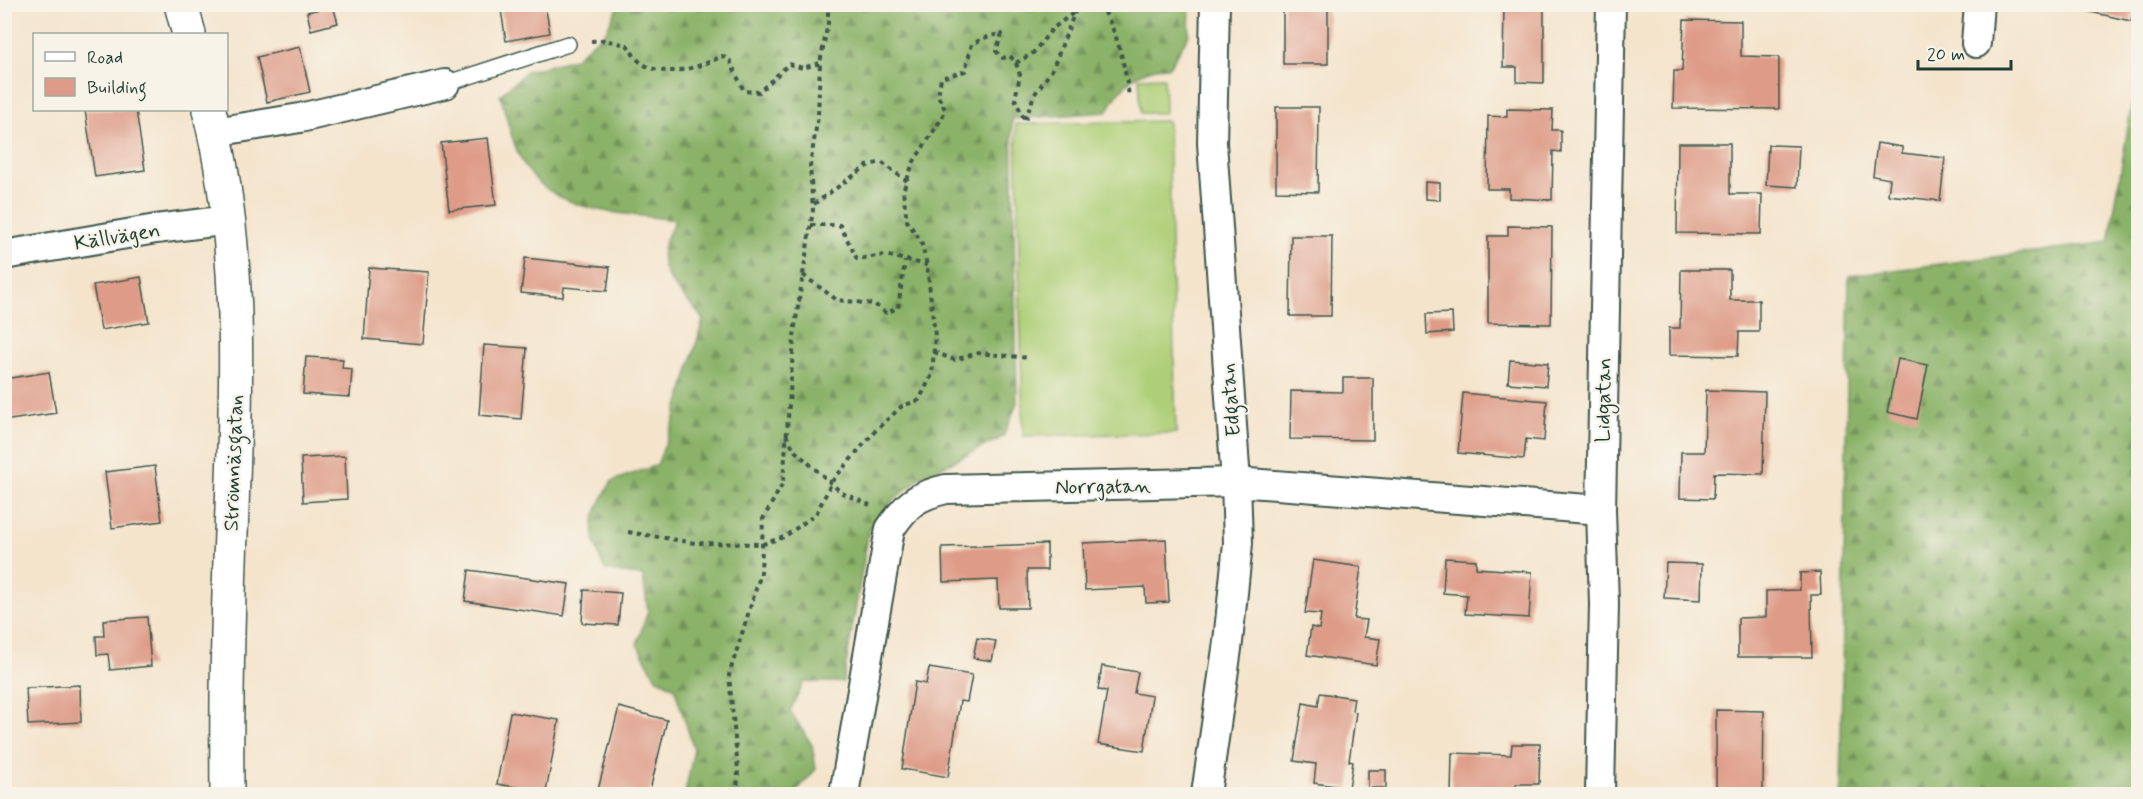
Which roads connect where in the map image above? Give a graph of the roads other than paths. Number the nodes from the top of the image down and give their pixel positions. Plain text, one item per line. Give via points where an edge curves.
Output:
1 (181, 4) edge
2 (1215, 4) edge
3 (1611, 4) edge
4 (1979, 4) edge
5 (189, 33) edge
6 (1976, 43) dead end
7 (568, 44) road end
8 (445, 84) joint
9 (212, 121) edge
10 (229, 220) junction
11 (4, 255) edge
12 (1236, 482) junction
13 (1601, 510) junction
14 (227, 795) edge
15 (844, 795) edge
16 (1206, 795) edge
17 (1600, 795) edge

1 - 5 street
2 - 12 street, Edgatan via 1212,143
3 - 13 street, Lidgatan
4 - 6 street
7 - 8 lane
8 - 9 street, Strömnäsgatan via 300,118
9 - 10 street, Strömnäsgatan
10 - 11 street, Källvägen
10 - 14 street, Strömnäsgatan via 237,347 225,678
12 - 13 street, Norrgatan
12 - 15 street, Norrgatan via 946,489 923,494 904,509 890,529
12 - 16 street, Edgatan via 1238,543
13 - 17 street, Lidgatan via 1604,604

